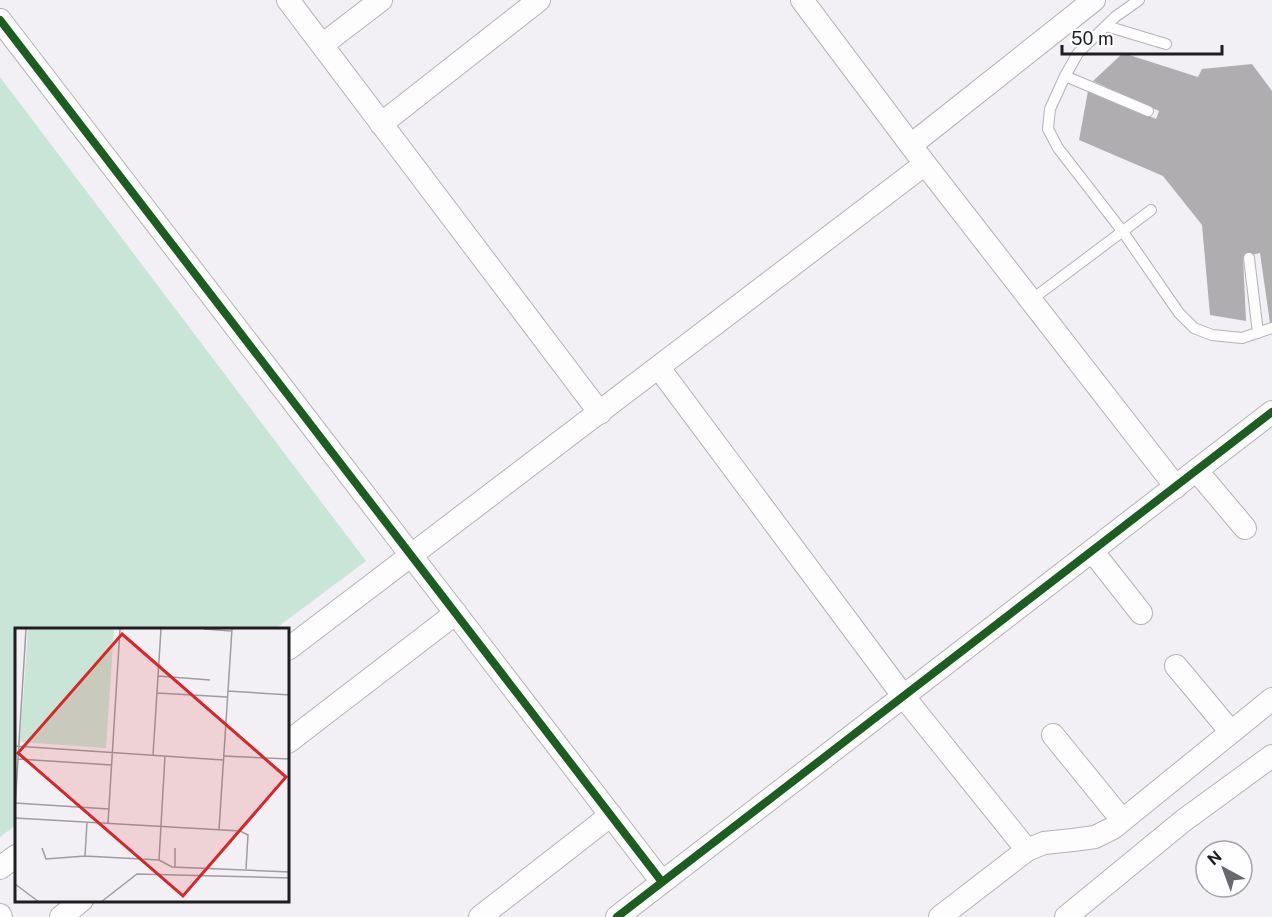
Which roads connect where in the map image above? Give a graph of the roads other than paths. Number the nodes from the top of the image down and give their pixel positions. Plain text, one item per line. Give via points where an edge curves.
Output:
1 (288, 0) edge
2 (381, 0) edge
3 (539, 0) edge
4 (802, 0) edge
5 (1094, 0) edge
6 (1139, 0) edge
7 (0, 20) edge
8 (1106, 26) junction
9 (1166, 44) dead end
10 (322, 45) junction
11 (1065, 76) junction
12 (1148, 111) dead end
13 (381, 124) junction
14 (911, 145) junction
15 (926, 164) junction
16 (1151, 210) dead end
17 (1124, 232) junction
18 (1249, 258) dead end
19 (1031, 300) junction
20 (1272, 328) edge
21 (1258, 333) junction
22 (659, 368) junction
23 (1272, 412) edge
24 (600, 413) junction
25 (1197, 471) junction
26 (1176, 487) junction
27 (1245, 528) dead end
28 (1093, 552) junction
29 (411, 555) junction
30 (456, 613) junction
31 (1141, 613) dead end
32 (290, 647) edge
33 (1176, 666) dead end
34 (904, 697) junction
35 (1272, 699) edge
36 (1232, 732) junction
37 (1053, 735) dead end
38 (290, 740) edge
39 (1272, 756) edge
40 (611, 815) junction
41 (1122, 820) junction
42 (1027, 850) junction
43 (15, 857) edge
44 (0, 868) edge
45 (662, 882) junction
46 (80, 902) edge
47 (61, 917) edge
48 (480, 917) edge
49 (617, 917) edge
50 (940, 917) edge
51 (1066, 917) edge

1 - 10 street
2 - 10 street
3 - 13 street
4 - 14 street
5 - 14 street
6 - 8 lane
7 - 29 street
8 - 9 lane
8 - 11 lane via 1078,53
10 - 13 street
11 - 12 lane
11 - 17 lane via 1050,109 1048,129 1058,148
13 - 24 street
14 - 15 street
15 - 19 street
15 - 22 street
16 - 17 lane
17 - 19 lane
17 - 21 lane via 1179,313 1194,328 1212,335 1242,338
18 - 21 lane
19 - 26 street
20 - 21 lane
22 - 24 street
22 - 34 street
23 - 25 street
24 - 29 street
25 - 26 street
25 - 27 street
26 - 28 street
28 - 31 street
28 - 34 street
29 - 30 street
29 - 32 street
30 - 38 street
30 - 40 street
33 - 36 street
34 - 42 street
34 - 45 street
35 - 36 street
36 - 41 street
37 - 41 street
39 - 51 street via 1183,821
40 - 45 street
40 - 48 street
41 - 42 street via 1095,837 1044,843
42 - 50 street
43 - 44 street
45 - 49 street
46 - 47 street

